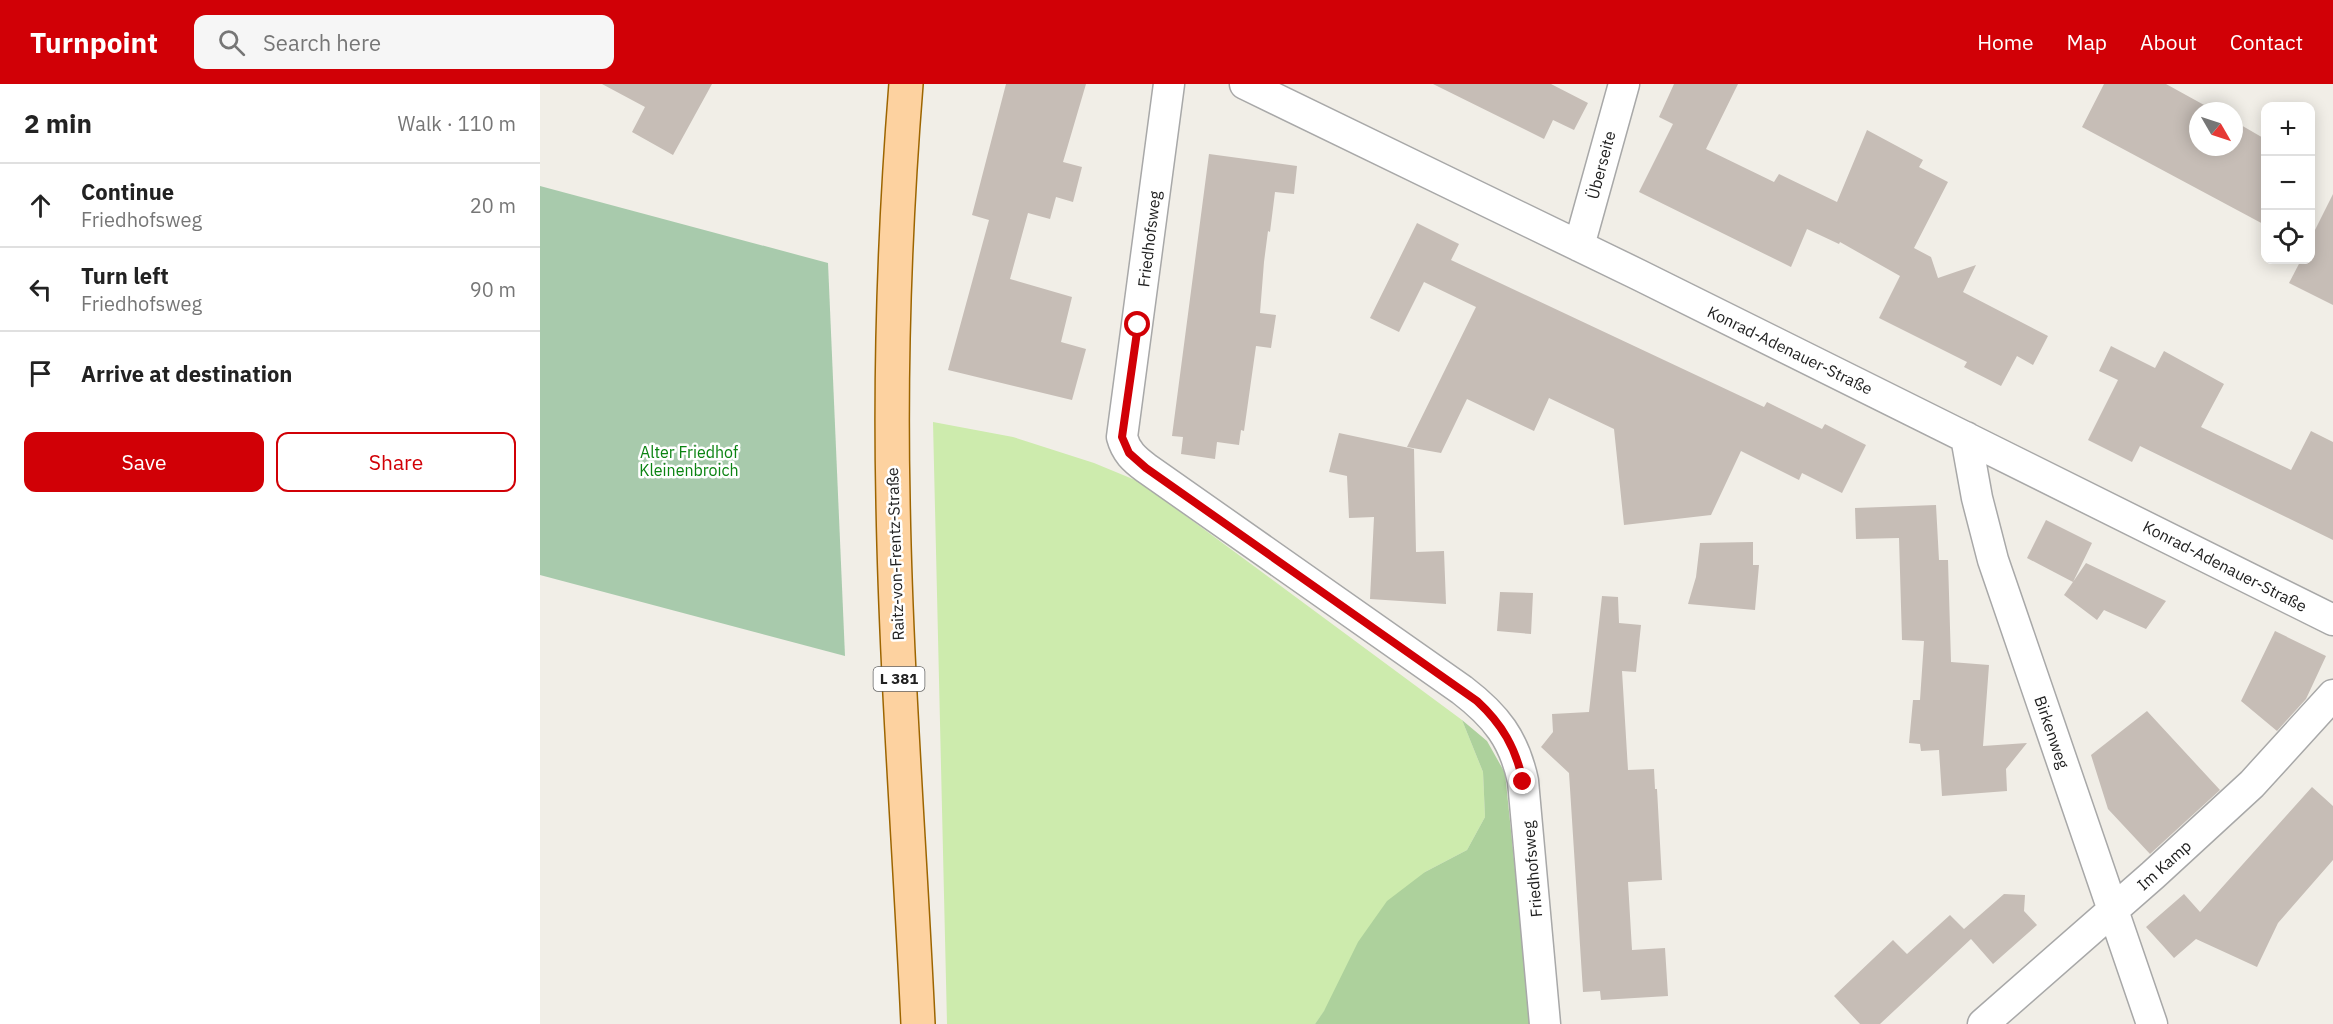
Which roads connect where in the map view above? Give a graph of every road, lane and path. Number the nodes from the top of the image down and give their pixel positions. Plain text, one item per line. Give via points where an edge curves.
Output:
1 (906, 84) edge
2 (1169, 84) edge
3 (1245, 84) edge
4 (1624, 84) edge
5 (1579, 246) junction
6 (1966, 437) junction
7 (2333, 620) edge
8 (2333, 695) edge
9 (2113, 909) junction
10 (918, 1024) edge
11 (1545, 1024) edge
12 (1983, 1024) edge
13 (2152, 1024) edge

1 - 10 main road, Raitz-von-Frentz-Straße / L 381 via 897,242 893,498
2 - 11 street, Friedhofsweg via 1124,445 1146,468 1462,690 1500,724 1515,751 1523,782
3 - 5 street, Konrad-Adenauer-Straße
4 - 5 street, Überseite
5 - 6 street, Konrad-Adenauer-Straße
6 - 7 street, Konrad-Adenauer-Straße
6 - 9 street, Birkenweg via 1993,560
8 - 9 street, Im Kamp via 2252,784
9 - 12 street, Im Kamp
9 - 13 street, Birkenweg

